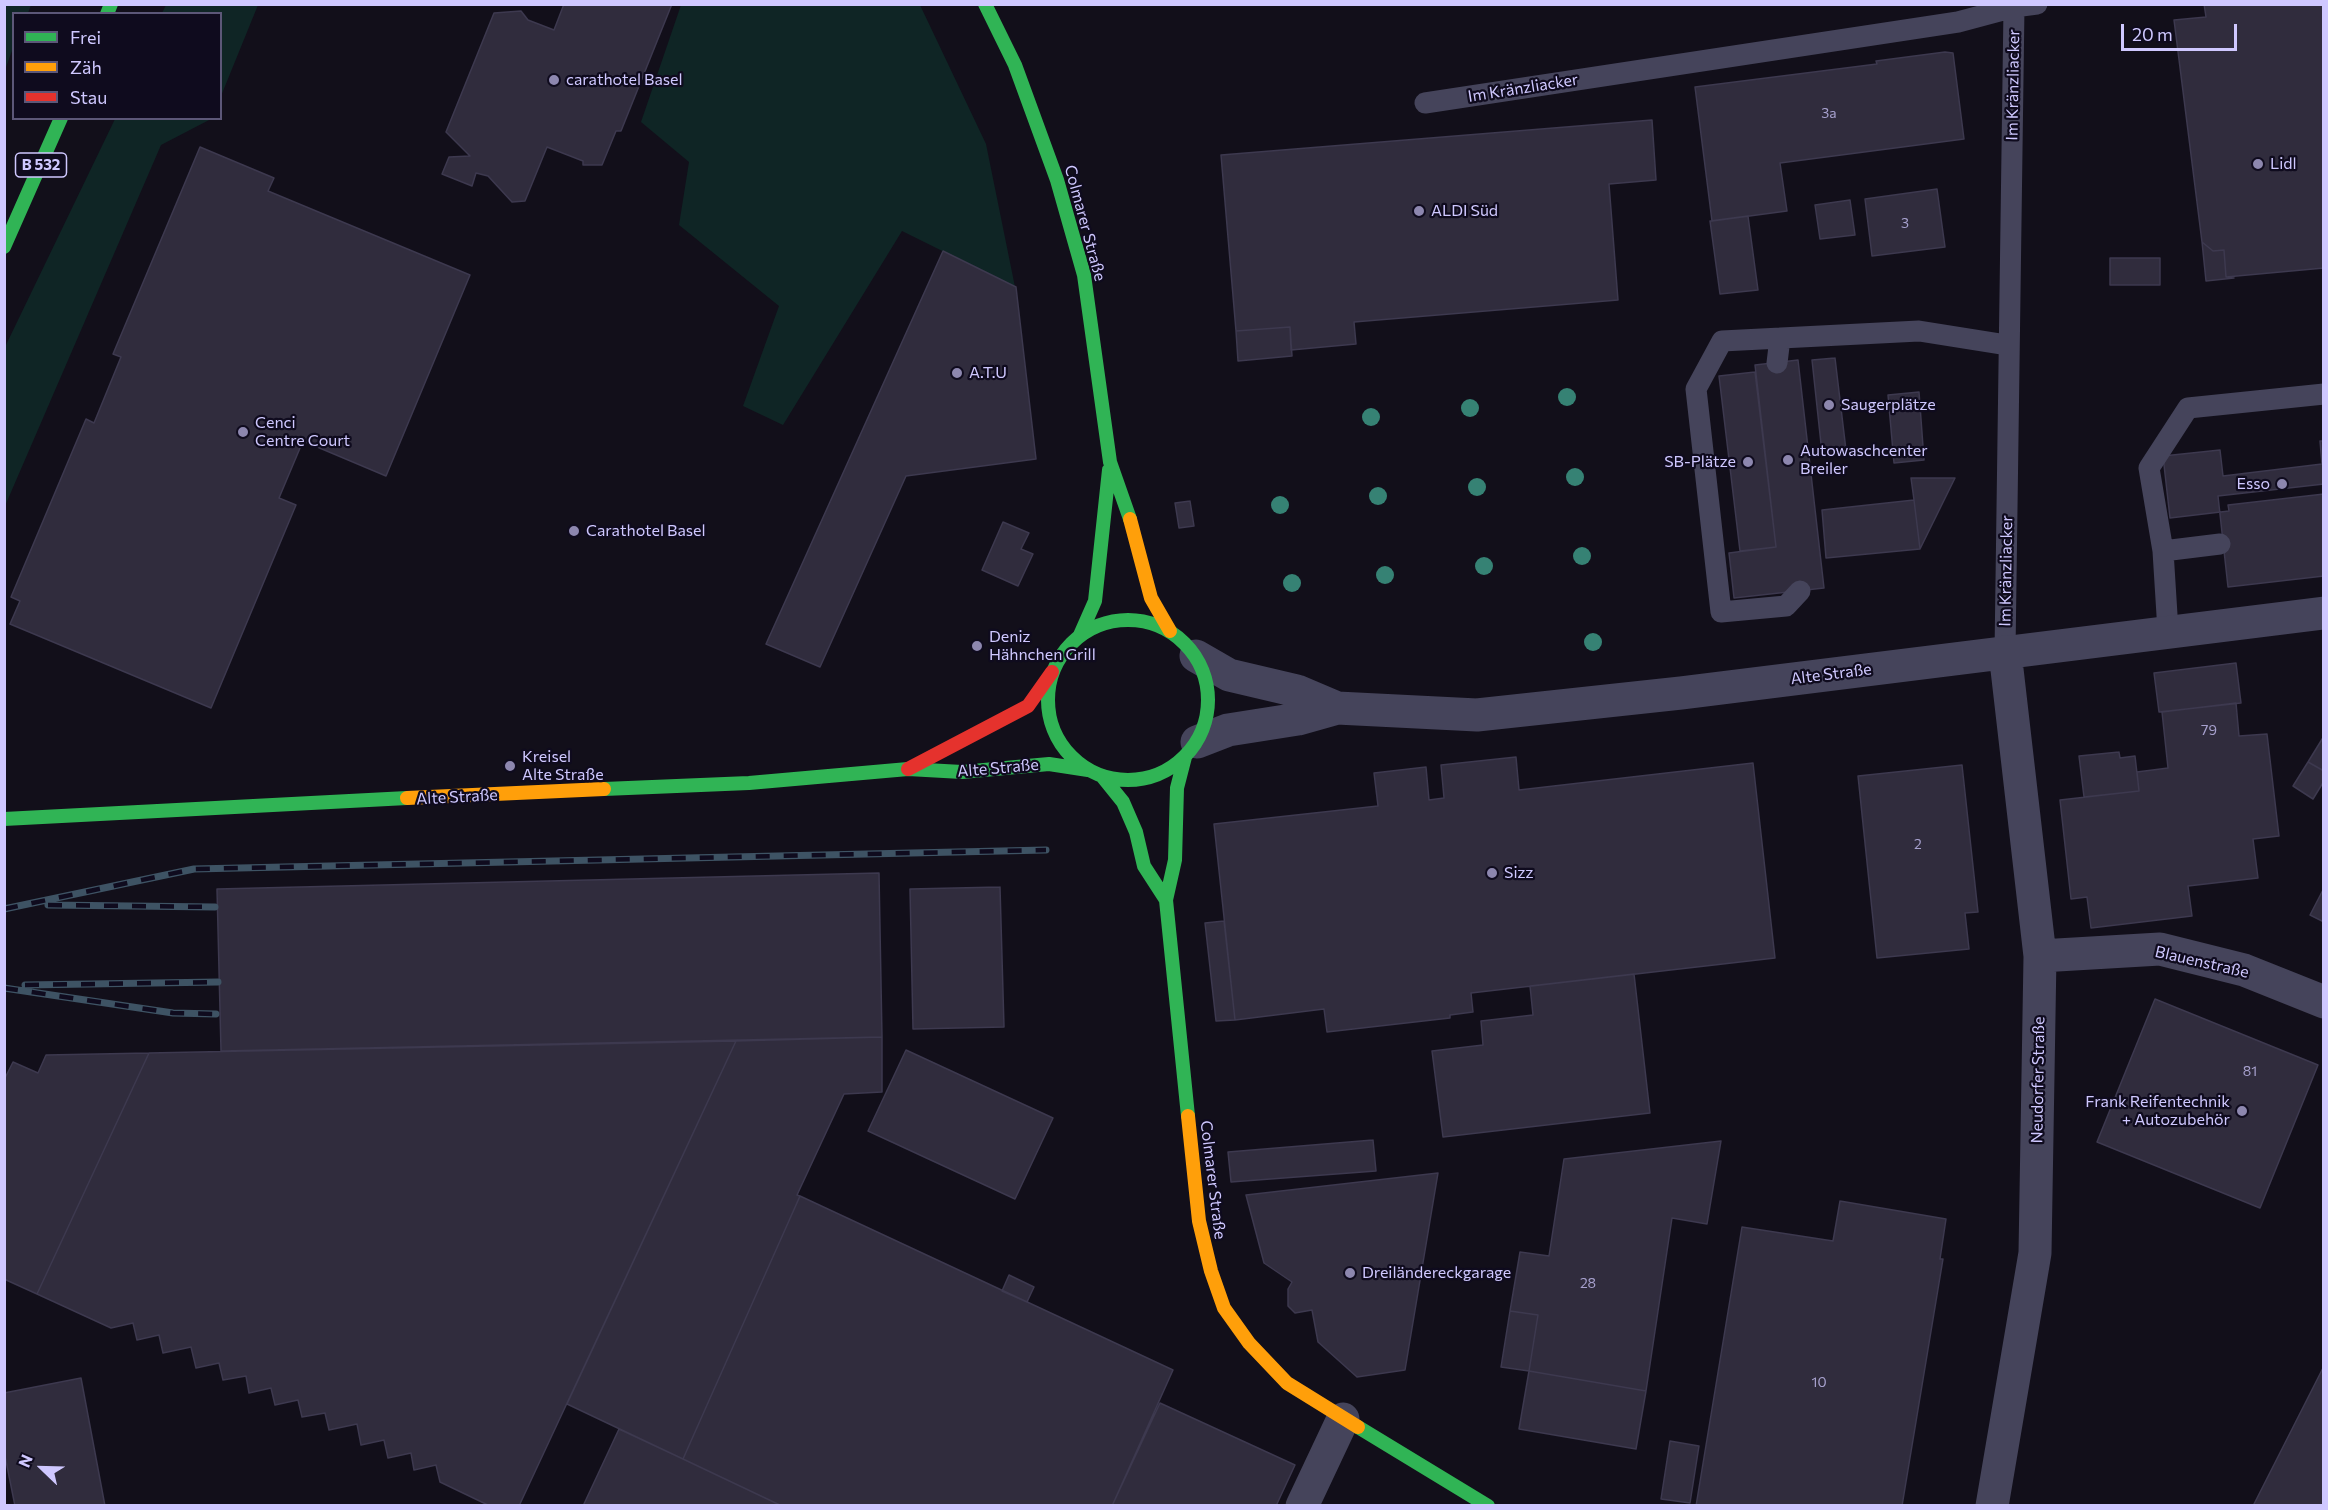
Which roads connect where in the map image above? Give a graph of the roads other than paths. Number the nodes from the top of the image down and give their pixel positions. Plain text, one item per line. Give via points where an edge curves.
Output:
1 (985, 4) edge
2 (2037, 4) edge
3 (2014, 6) edge
4 (1425, 103) dead end
5 (61, 120) edge
6 (4, 247) edge
7 (1780, 338) junction
8 (2007, 345) junction
9 (1777, 363) dead end
10 (2324, 394) edge
11 (1110, 462) junction
12 (2220, 544) dead end
13 (2163, 550) junction
14 (1800, 591) dead end
15 (2324, 613) edge
16 (1170, 631) junction
17 (2168, 631) junction
18 (1080, 635) junction
19 (2005, 652) junction
20 (1196, 656) junction
21 (1053, 671) junction
22 (1337, 708) junction
23 (1191, 750) junction
24 (908, 769) junction
25 (1088, 770) junction
26 (1102, 776) junction
27 (4, 819) edge
28 (1166, 900) junction
29 (2040, 956) junction
30 (2324, 1002) edge
31 (1342, 1419) junction
32 (1302, 1506) edge
33 (1488, 1506) edge
34 (1992, 1506) edge

1 - 11 main road, Colmarer Straße via 1015,65 1057,180 1084,276
2 - 3 lane
3 - 4 lane, Im Kränzliacker via 1958,22
3 - 8 lane, Im Kränzliacker
5 - 6 main road, B 532
7 - 8 lane via 1920,331
7 - 9 lane
7 - 14 lane via 1722,341 1696,389 1721,612 1786,606
8 - 19 lane, Im Kränzliacker
10 - 13 lane via 2188,408 2150,468
11 - 16 main road, Colmarer Straße via 1151,598
11 - 18 main road, Colmarer Straße via 1095,601
12 - 13 lane
13 - 17 lane
15 - 17 street, Alte Straße
16 - 18 main road via 1148,621 1125,619 1101,624
16 - 20 main road
17 - 19 street, Alte Straße
18 - 21 main road via 1064,651
19 - 22 street, Alte Straße via 1477,715
19 - 29 street, Neudorfer Straße
20 - 22 street, Alte Straße via 1229,675 1297,691
20 - 23 main road via 1209,699 1205,722
21 - 24 main road, Alte Straße via 1028,706
21 - 25 main road via 1048,693 1049,716 1057,737
22 - 23 street, Alte Straße via 1298,719 1228,730
23 - 26 main road via 1167,770 1146,778 1124,781
23 - 28 main road, Colmarer Straße via 1177,788 1175,860
24 - 25 main road, Alte Straße via 962,772 1049,764
24 - 27 main road, Alte Straße via 749,783 231,805
25 - 26 main road
26 - 28 main road, Colmarer Straße via 1124,802 1144,866
28 - 31 main road, Colmarer Straße via 1199,1221 1211,1271 1224,1308 1249,1343 1287,1383
29 - 30 street, Blauenstraße via 2160,949 2244,970
29 - 34 street, Neudorfer Straße via 2035,1253
31 - 32 street
31 - 33 main road, Colmarer Straße

